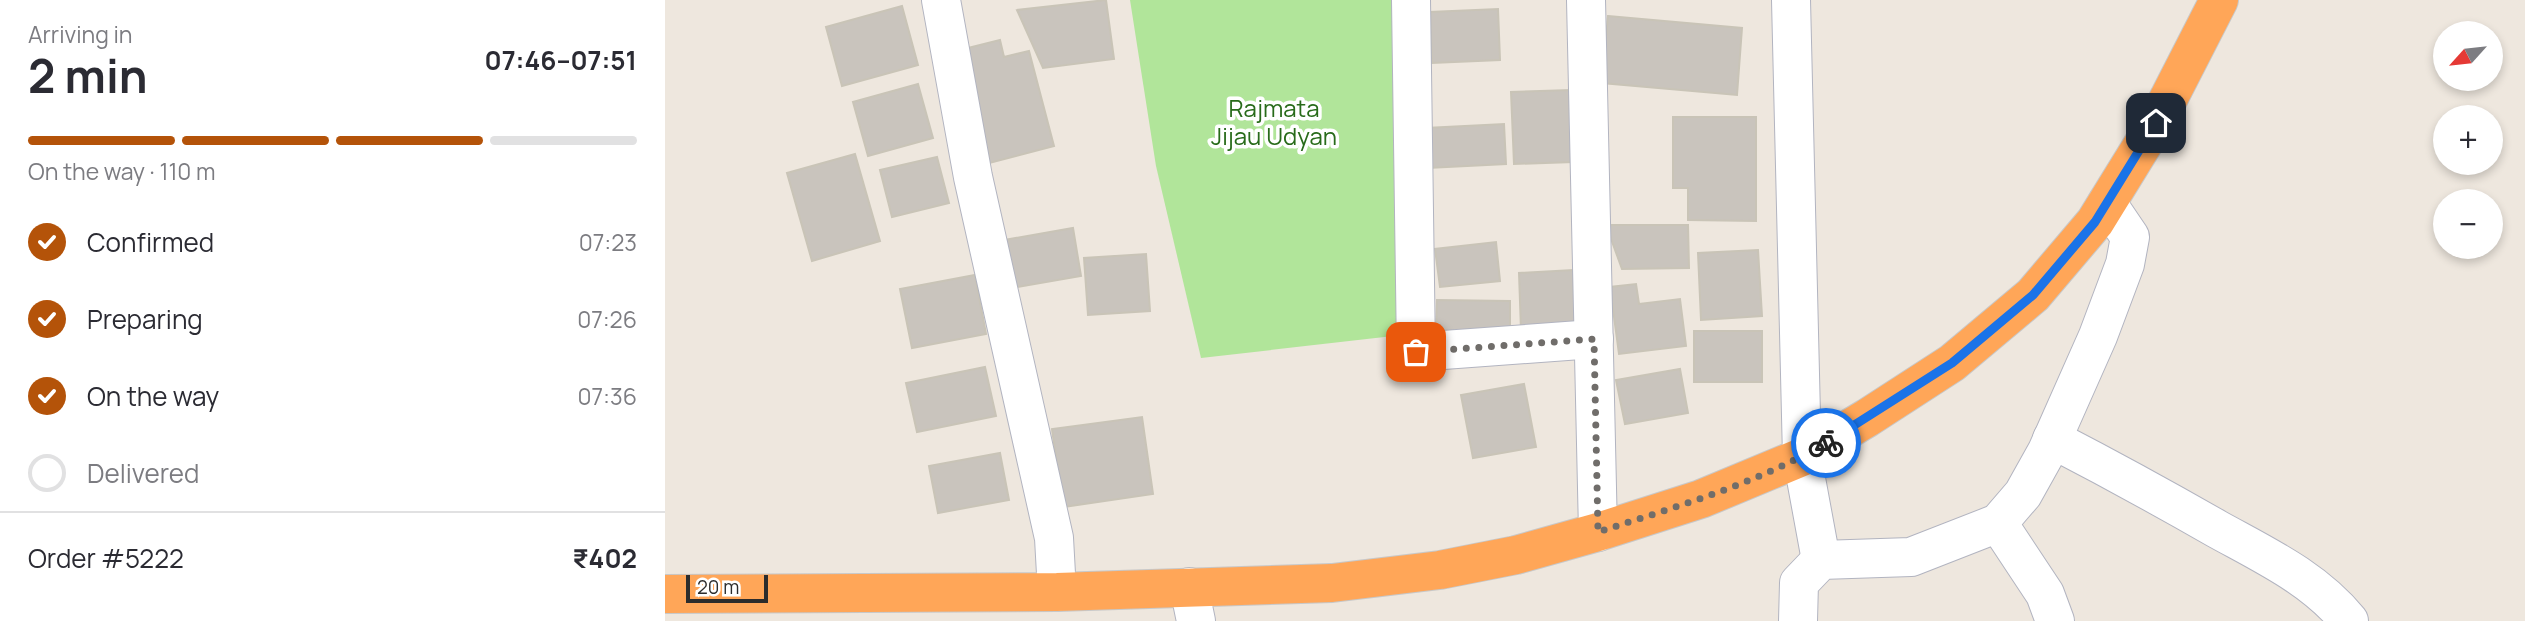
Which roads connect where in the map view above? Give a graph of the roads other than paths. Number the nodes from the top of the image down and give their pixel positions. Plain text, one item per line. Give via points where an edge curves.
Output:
1 (941, 0) edge
2 (1411, 0) edge
3 (1586, 0) edge
4 (1791, 0) edge
5 (2219, 0) edge
6 (2107, 203) junction
7 (1594, 339) junction
8 (2052, 439) junction
9 (1802, 457) junction
10 (1998, 523) junction
11 (1598, 532) junction
12 (1821, 560) junction
13 (1057, 592) junction
14 (665, 594) edge
15 (1193, 604) edge
16 (1798, 621) edge
17 (2055, 621) edge
18 (2349, 621) edge

1 - 13 street via 973,177 1054,538
2 - 7 street via 1416,352
3 - 7 street
4 - 9 street
5 - 6 highway via 2156,123
6 - 8 street via 2130,237 2125,264
6 - 9 highway via 2033,295 1952,363
7 - 11 street
8 - 10 street via 2023,494
8 - 18 street via 2293,571
9 - 11 highway via 1700,499
9 - 12 street
10 - 12 street via 1911,557
10 - 17 street via 2045,594
11 - 15 highway via 1440,570
12 - 16 street via 1799,583
13 - 14 highway
13 - 15 highway

